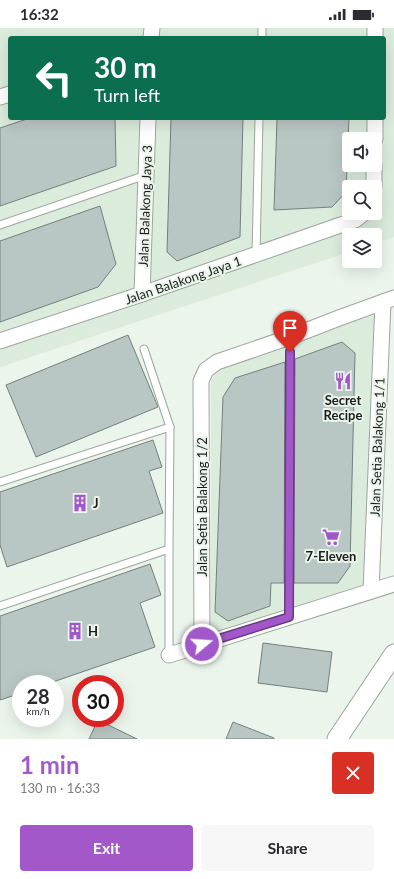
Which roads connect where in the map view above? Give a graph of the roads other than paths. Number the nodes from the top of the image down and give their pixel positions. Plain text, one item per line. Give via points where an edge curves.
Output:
1 (148, 120) edge
2 (259, 120) edge
3 (375, 120) edge
4 (375, 132) edge
5 (146, 175) junction
6 (355, 220) edge
7 (0, 225) edge
8 (256, 255) junction
9 (142, 294) junction
10 (388, 300) edge
11 (290, 337) junction
12 (0, 341) edge
13 (144, 349) dead end
14 (170, 427) junction
15 (0, 482) edge
16 (169, 549) junction
17 (394, 584) edge
18 (371, 591) junction
19 (0, 606) edge
20 (289, 617) junction
21 (202, 644) junction
22 (394, 654) edge
23 (169, 655) joint
24 (337, 739) edge

1 - 5 street, Jalan Balakong Jaya 3
2 - 8 lane
3 - 4 street
5 - 7 lane
5 - 9 street, Jalan Balakong Jaya 3
6 - 8 street, Jalan Balakong Jaya 1
8 - 9 street, Jalan Balakong Jaya 1
9 - 12 street, Jalan Balakong Jaya 1
10 - 11 street
10 - 18 street, Jalan Setia Balakong 1/1
11 - 20 lane
11 - 21 street, Jalan Setia Balakong 1/2 via 217,362 206,370 201,381
13 - 14 lane
14 - 15 lane
14 - 16 lane
16 - 19 lane
16 - 23 lane
17 - 18 street
18 - 20 street
20 - 21 street
21 - 23 street
22 - 24 street

